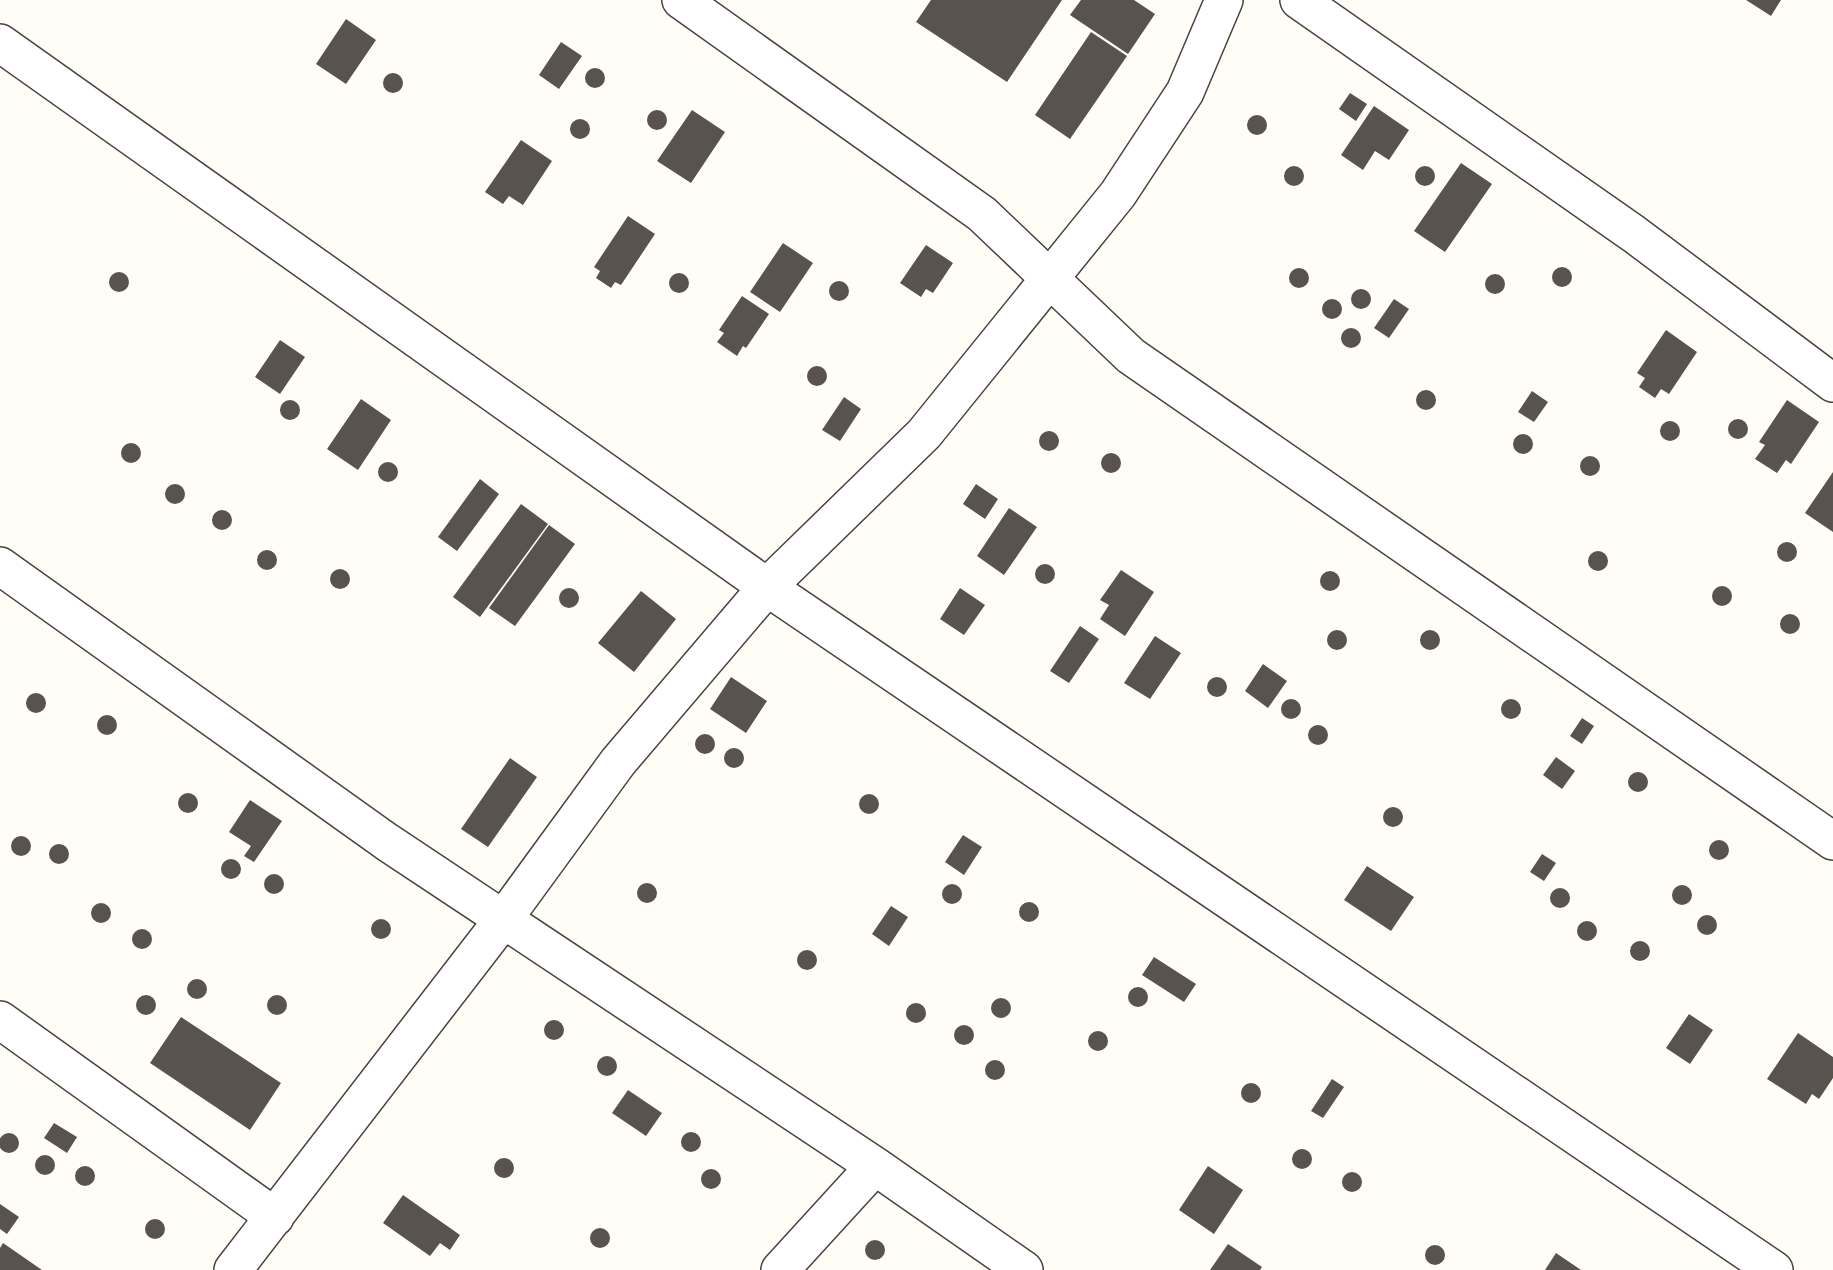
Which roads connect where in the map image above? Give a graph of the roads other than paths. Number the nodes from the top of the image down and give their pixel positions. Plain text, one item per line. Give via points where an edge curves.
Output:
1 (681, 0) edge
2 (1224, 0) edge
3 (1299, 0) edge
4 (0, 43) edge
5 (1049, 280) junction
6 (1833, 383) edge
7 (0, 566) edge
8 (767, 587) junction
9 (1833, 841) edge
10 (502, 921) junction
11 (0, 1020) edge
12 (875, 1167) junction
13 (275, 1217) junction
14 (233, 1270) edge
15 (780, 1270) edge
16 (1024, 1270) edge
17 (1774, 1270) edge

1 - 5 street via 982,214
2 - 5 street via 1185,92 1118,194
3 - 6 street via 1634,234
4 - 8 street
5 - 8 street via 924,434
5 - 9 street via 1131,356
7 - 10 street
8 - 10 street via 618,762
8 - 17 street
10 - 12 street
10 - 13 street
11 - 13 street
12 - 15 street
12 - 16 street
13 - 14 street

